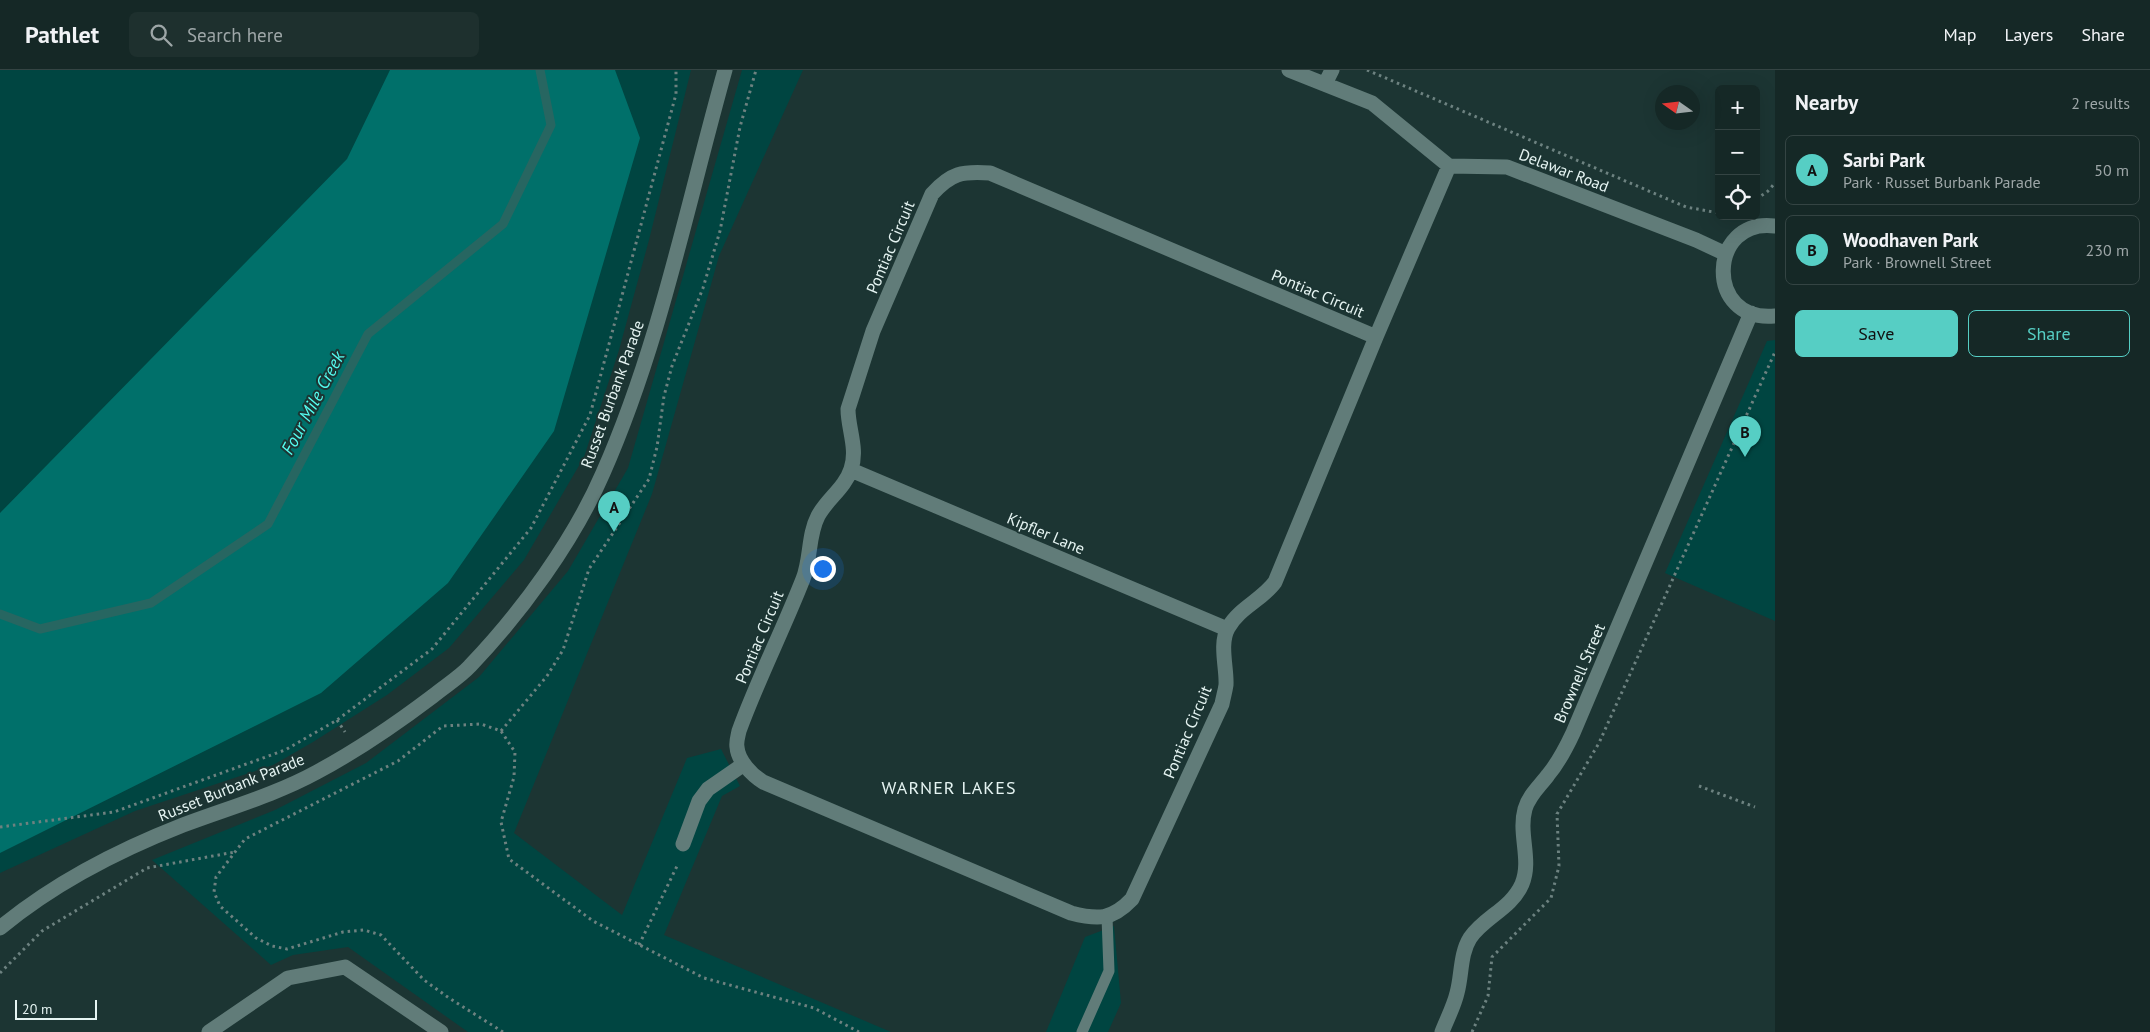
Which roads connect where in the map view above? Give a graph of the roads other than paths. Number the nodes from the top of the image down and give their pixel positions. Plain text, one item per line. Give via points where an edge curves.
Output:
1 (725, 70) edge
2 (1288, 70) edge
3 (1332, 70) edge
4 (1325, 84) junction
5 (1449, 166) junction
6 (1775, 226) edge
7 (1726, 254) junction
8 (1751, 314) junction
9 (1775, 316) edge
10 (1376, 337) junction
11 (851, 470) junction
12 (1227, 629) junction
13 (744, 764) junction
14 (683, 844) road end
15 (1107, 917) junction
16 (0, 928) edge
17 (210, 1032) edge
18 (442, 1032) edge
19 (1082, 1032) edge
20 (1442, 1032) edge

1 - 16 street, Russet Burbank Parade via 663,303 634,396 594,491 568,539 522,606 469,668 403,719 356,750 262,797 129,848 73,879
2 - 4 street
3 - 4 street
4 - 5 street via 1372,103
5 - 7 street, Delawar Road via 1508,167
5 - 10 street, Pontiac Circuit
6 - 7 street via 1762,225 1747,230 1734,240
7 - 8 street via 1723,272 1726,289 1736,304
8 - 9 street
8 - 20 street, Brownell Street via 1573,733 1562,756 1525,807 1522,824 1526,864 1522,883 1509,902 1478,927 1469,940 1457,994
10 - 11 street, Pontiac Circuit via 990,173 970,171 956,174 932,194 873,331 848,409 854,450
10 - 12 street, Pontiac Circuit via 1274,582 1267,593 1240,612
11 - 12 street, Kipfler Lane
11 - 13 street, Pontiac Circuit via 840,490 818,515 804,577 742,723 737,748
12 - 15 street, Pontiac Circuit via 1224,650 1226,687 1222,704 1132,899 1121,911
13 - 14 street via 708,789
13 - 15 street via 752,776 763,782 1062,909 1089,918
15 - 19 lane via 1109,971
17 - 18 street via 288,978 345,967

